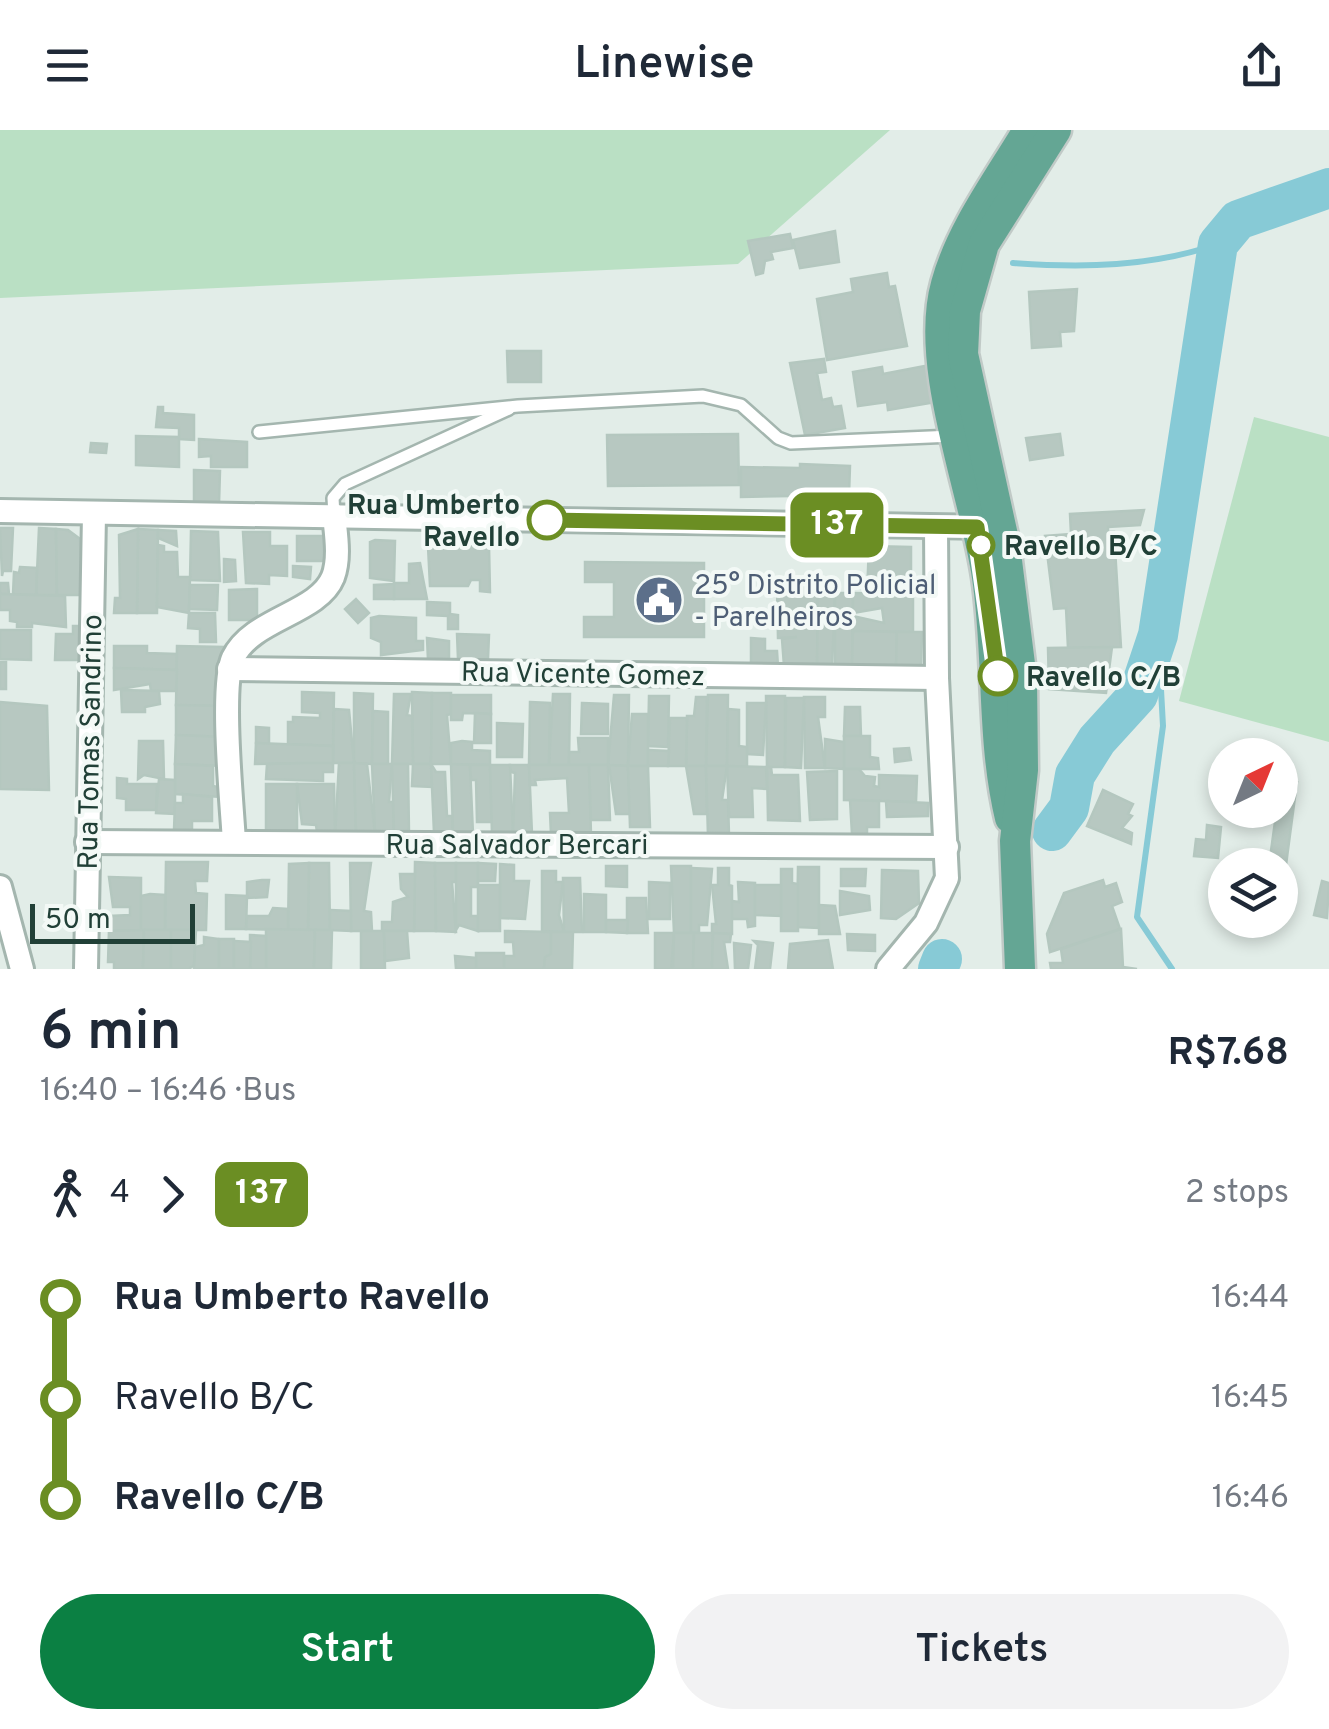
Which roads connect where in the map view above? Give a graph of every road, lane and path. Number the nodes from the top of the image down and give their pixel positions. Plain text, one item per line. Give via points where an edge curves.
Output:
1 (1028, 130) edge
2 (1056, 130) edge
3 (518, 406) junction
4 (260, 432) dead end
5 (956, 436) junction
6 (0, 511) edge
7 (94, 514) junction
8 (334, 516) junction
9 (936, 527) junction
10 (989, 527) junction
11 (229, 668) junction
12 (937, 678) junction
13 (87, 842) junction
14 (234, 842) junction
15 (947, 847) junction
16 (0, 888) edge
17 (24, 969) edge
18 (86, 969) edge
19 (888, 969) edge
20 (1020, 969) edge

1 - 5 main road via 966,235 945,286 942,343
2 - 10 main road via 984,244 965,310 963,354
3 - 4 lane
3 - 5 lane via 703,396 742,404 791,443
3 - 8 lane via 345,484 333,498
5 - 10 main road
6 - 7 street
7 - 8 street
7 - 13 street, Rua Tomas Sandrino
8 - 9 street
8 - 11 street via 335,564 328,586 251,635
9 - 10 street
9 - 12 street
10 - 20 main road via 1022,680 1015,841
11 - 12 street, Rua Vicente Gomez
11 - 14 street
12 - 15 street
13 - 14 street, Rua Salvador Bercari
13 - 18 street, Rua Tomas Sandrino
14 - 15 street, Rua Salvador Bercari
15 - 19 street via 944,890
16 - 17 street

